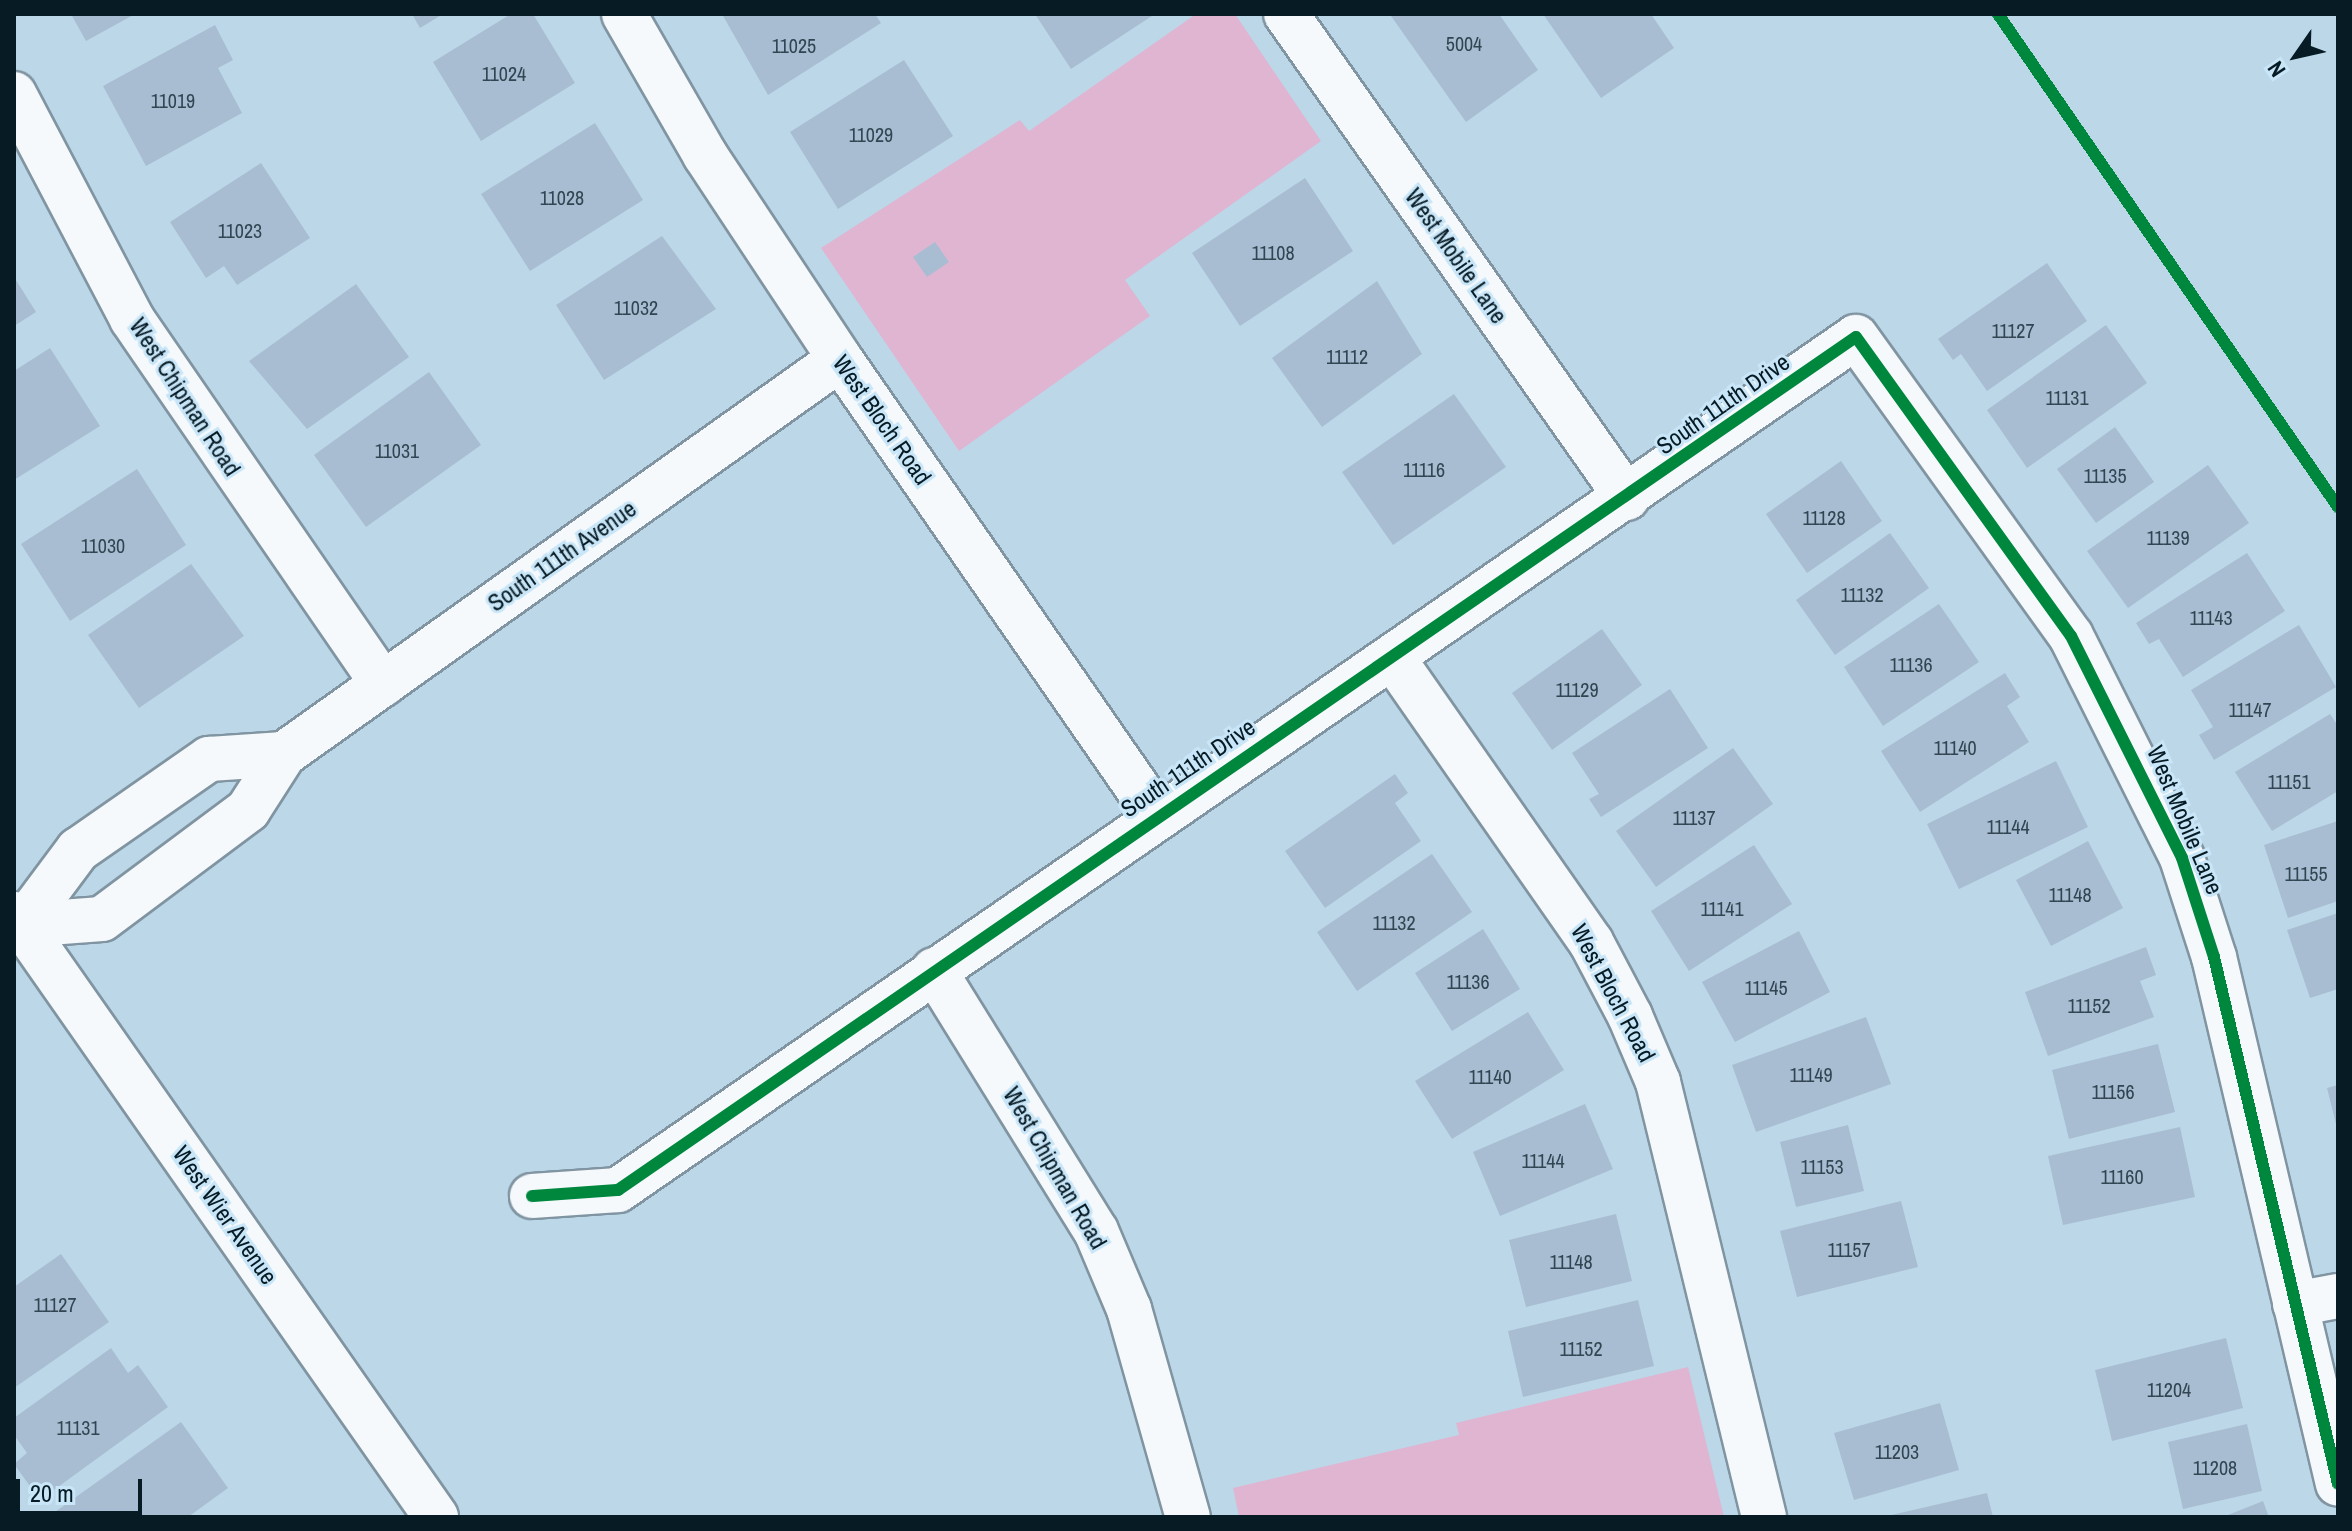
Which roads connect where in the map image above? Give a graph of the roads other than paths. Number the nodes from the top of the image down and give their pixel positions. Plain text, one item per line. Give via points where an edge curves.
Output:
1 (624, 14) edge
2 (1286, 14) edge
3 (14, 94) edge
4 (1856, 337) joint
5 (840, 359) junction
6 (1627, 498) junction
7 (1392, 657) junction
8 (383, 684) junction
9 (284, 754) junction
10 (1157, 816) junction
11 (18, 920) edge
12 (934, 970) junction
13 (532, 1196) dead end
14 (2338, 1296) edge
15 (2295, 1304) junction
16 (2338, 1484) edge
17 (436, 1517) edge
18 (1188, 1517) edge
19 (1764, 1517) edge

1 - 5 street, West Bloch Road via 705,155
2 - 6 street, West Mobile Lane
3 - 8 street, West Chipman Road via 132,319
4 - 6 street, South 111th Drive
4 - 15 street, West Mobile Lane via 2071,636 2182,858 2214,957
5 - 8 street, South 111th Avenue
5 - 10 street, West Bloch Road
6 - 7 street, South 111th Drive
7 - 10 street, South 111th Drive
7 - 19 street, West Bloch Road via 1591,942 1630,1016 1681,1166
8 - 9 street, South 111th Avenue
9 - 11 street via 209,759 78,850
9 - 11 street, South 111th Avenue via 248,810 102,919
10 - 12 street, South 111th Drive
11 - 17 street, West Wier Avenue
12 - 13 street, South 111th Drive via 618,1190
12 - 18 street, West Chipman Road via 1096,1231 1129,1309
14 - 15 street
15 - 16 street, West Mobile Lane

